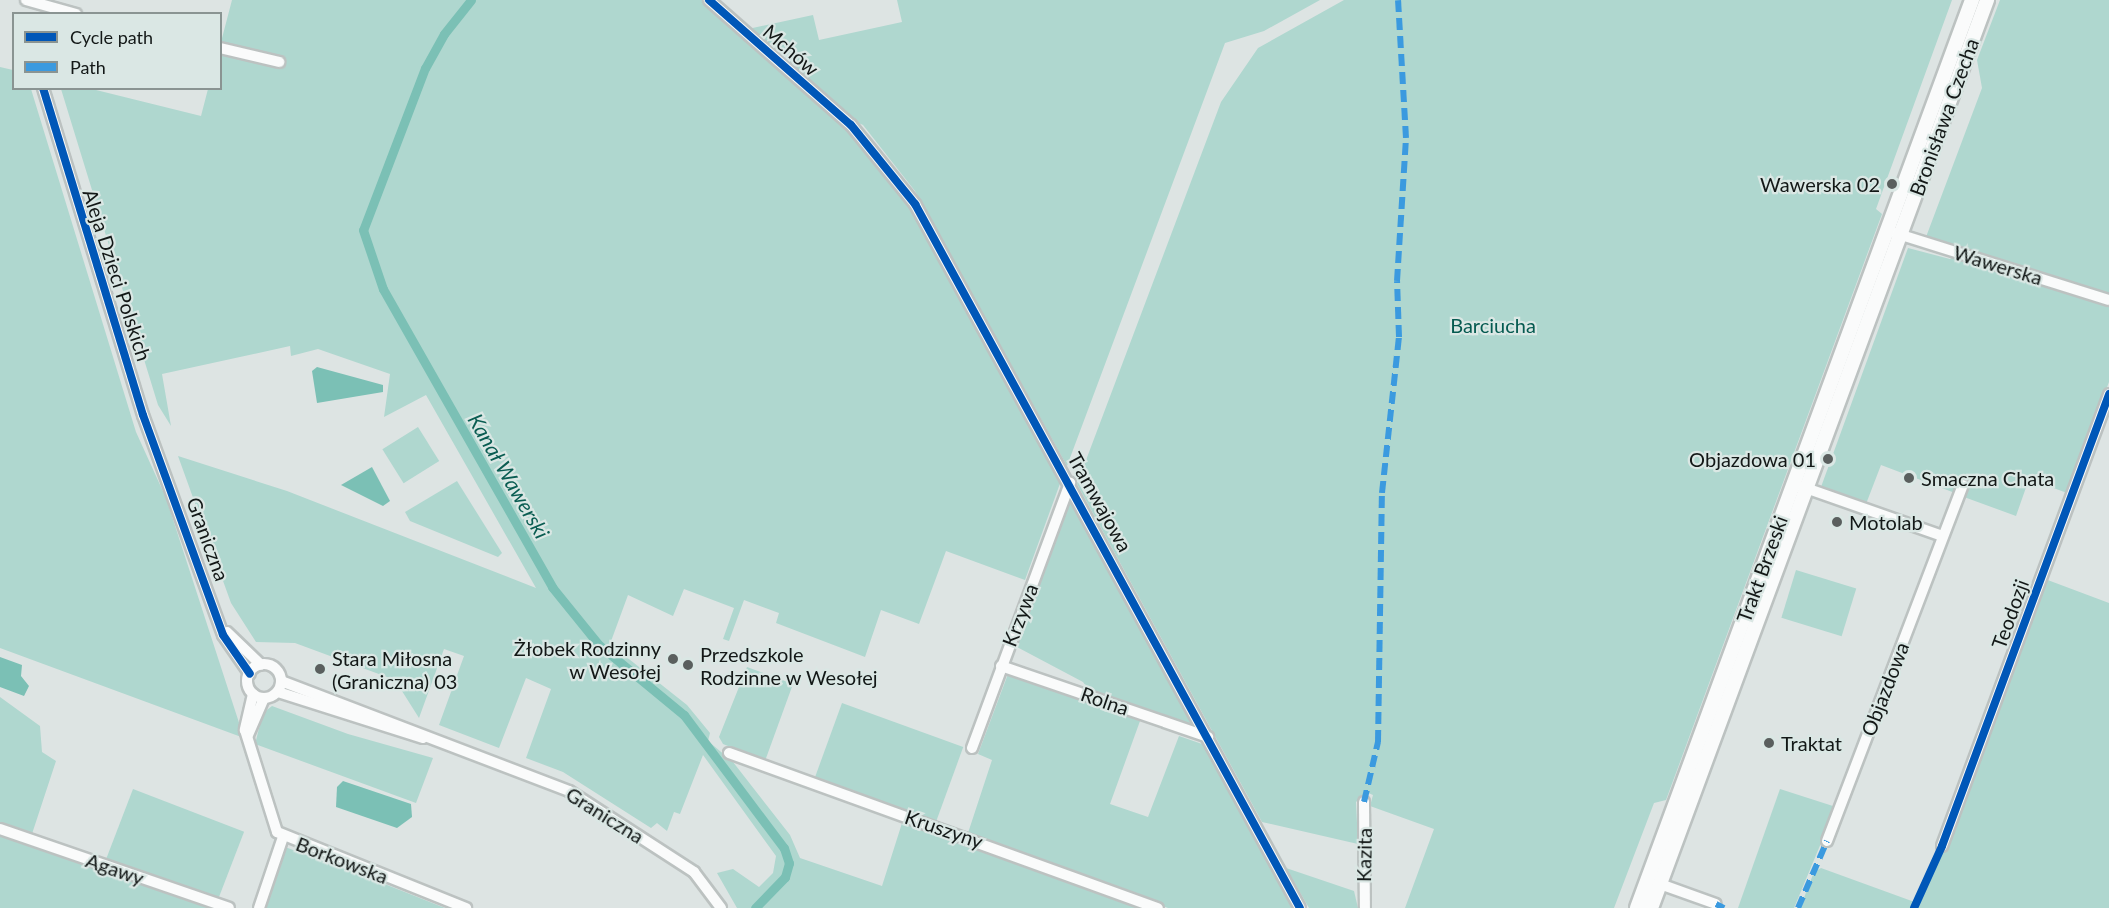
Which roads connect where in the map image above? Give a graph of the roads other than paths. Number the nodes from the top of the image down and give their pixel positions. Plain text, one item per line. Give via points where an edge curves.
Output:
1 (710, 0) edge
2 (1972, 0) edge
3 (1987, 0) edge
4 (33, 4) edge
5 (67, 12) edge
6 (222, 48) edge
7 (279, 62) dead end
8 (44, 90) edge
9 (851, 125) joint
10 (1894, 232) junction
11 (2109, 300) edge
12 (2109, 394) edge
13 (165, 471) joint
14 (1070, 483) junction
15 (1963, 484) dead end
16 (1800, 486) junction
17 (1943, 536) junction
18 (219, 618) junction
19 (261, 665) junction
20 (1001, 666) junction
21 (250, 674) junction
22 (279, 686) junction
23 (259, 696) junction
24 (1208, 737) junction
25 (972, 748) dead end
26 (729, 753) dead end
27 (1364, 802) dead end
28 (0, 829) edge
29 (283, 837) junction
30 (1827, 841) dead end
31 (1942, 846) dead end
32 (1660, 884) junction
33 (1716, 904) dead end
34 (230, 908) edge
35 (259, 908) edge
36 (466, 908) edge
37 (721, 908) edge
38 (1158, 908) edge
39 (1300, 908) edge
40 (1365, 908) edge
41 (1637, 908) edge
42 (1652, 908) edge

1 - 9 street, Mchów
2 - 10 main road, Bronisława Czecha
3 - 10 main road, Bronisława Czecha
4 - 5 street
6 - 7 street
8 - 13 street, Aleja Dzieci Polskich via 143,415
9 - 14 street, Tramwajowa via 915,204
10 - 11 street, Wawerska
10 - 16 main road, Trakt Brzeski
12 - 31 street, Teodozji
13 - 18 street, Graniczna
14 - 20 street, Krzywa
14 - 24 street, Tramwajowa
15 - 17 street, Objazdowa
16 - 17 street
16 - 32 main road, Trakt Brzeski
16 - 41 main road, Trakt Brzeski
17 - 30 street, Objazdowa
18 - 19 street, Graniczna via 239,648
18 - 21 street, Graniczna via 227,644
19 - 21 street
19 - 22 street, Graniczna via 275,668
20 - 24 street, Rolna
20 - 25 street, Krzywa
21 - 23 street
22 - 23 street
22 - 37 street, Graniczna via 435,740 579,796 694,872
23 - 29 street, Borkowska via 248,739 274,827
24 - 39 street, Tramwajowa
26 - 38 street, Kruszyny
27 - 40 street, Kazita
28 - 34 street, Agawy
29 - 35 street
29 - 36 street, Borkowska
32 - 33 street
32 - 42 main road, Trakt Brzeski

